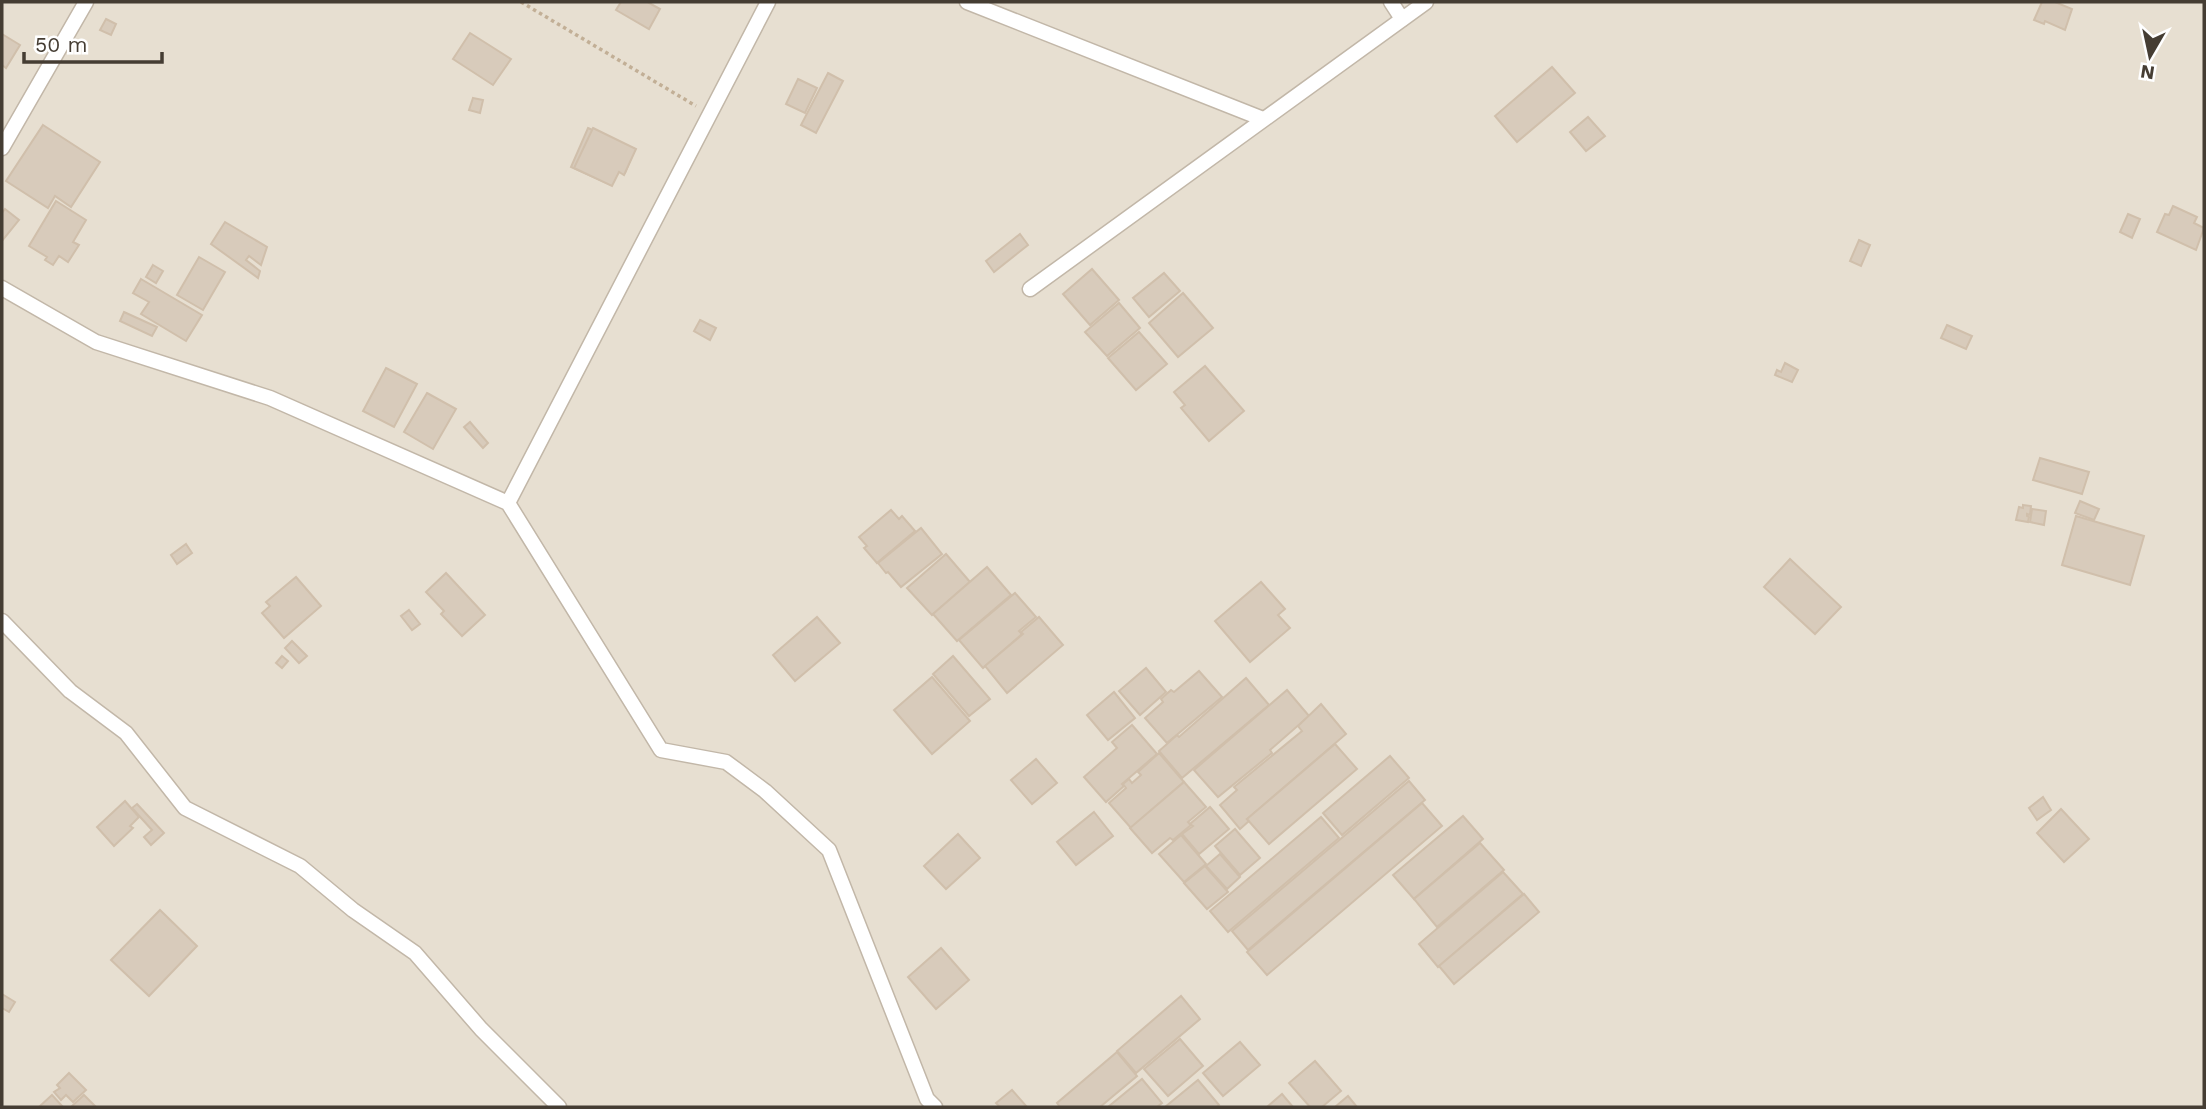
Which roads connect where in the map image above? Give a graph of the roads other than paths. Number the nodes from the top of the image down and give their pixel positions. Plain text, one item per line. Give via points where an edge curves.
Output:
1 (86, 2) edge
2 (768, 2) edge
3 (967, 2) edge
4 (1391, 2) edge
5 (1426, 2) edge
6 (1402, 19) junction
7 (1263, 119) junction
8 (2, 148) edge
9 (2, 288) edge
10 (1030, 289) dead end
11 (508, 503) junction
12 (2, 621) edge
13 (559, 1107) edge
14 (935, 1107) edge

1 - 8 street
2 - 11 street
3 - 7 street
4 - 6 street
5 - 6 street
6 - 7 street
7 - 10 street
9 - 11 street via 96,342 270,398
11 - 14 street via 661,750 726,762 829,850 927,1099
12 - 13 street via 70,691 126,733 184,808 300,866 415,953 481,1029

